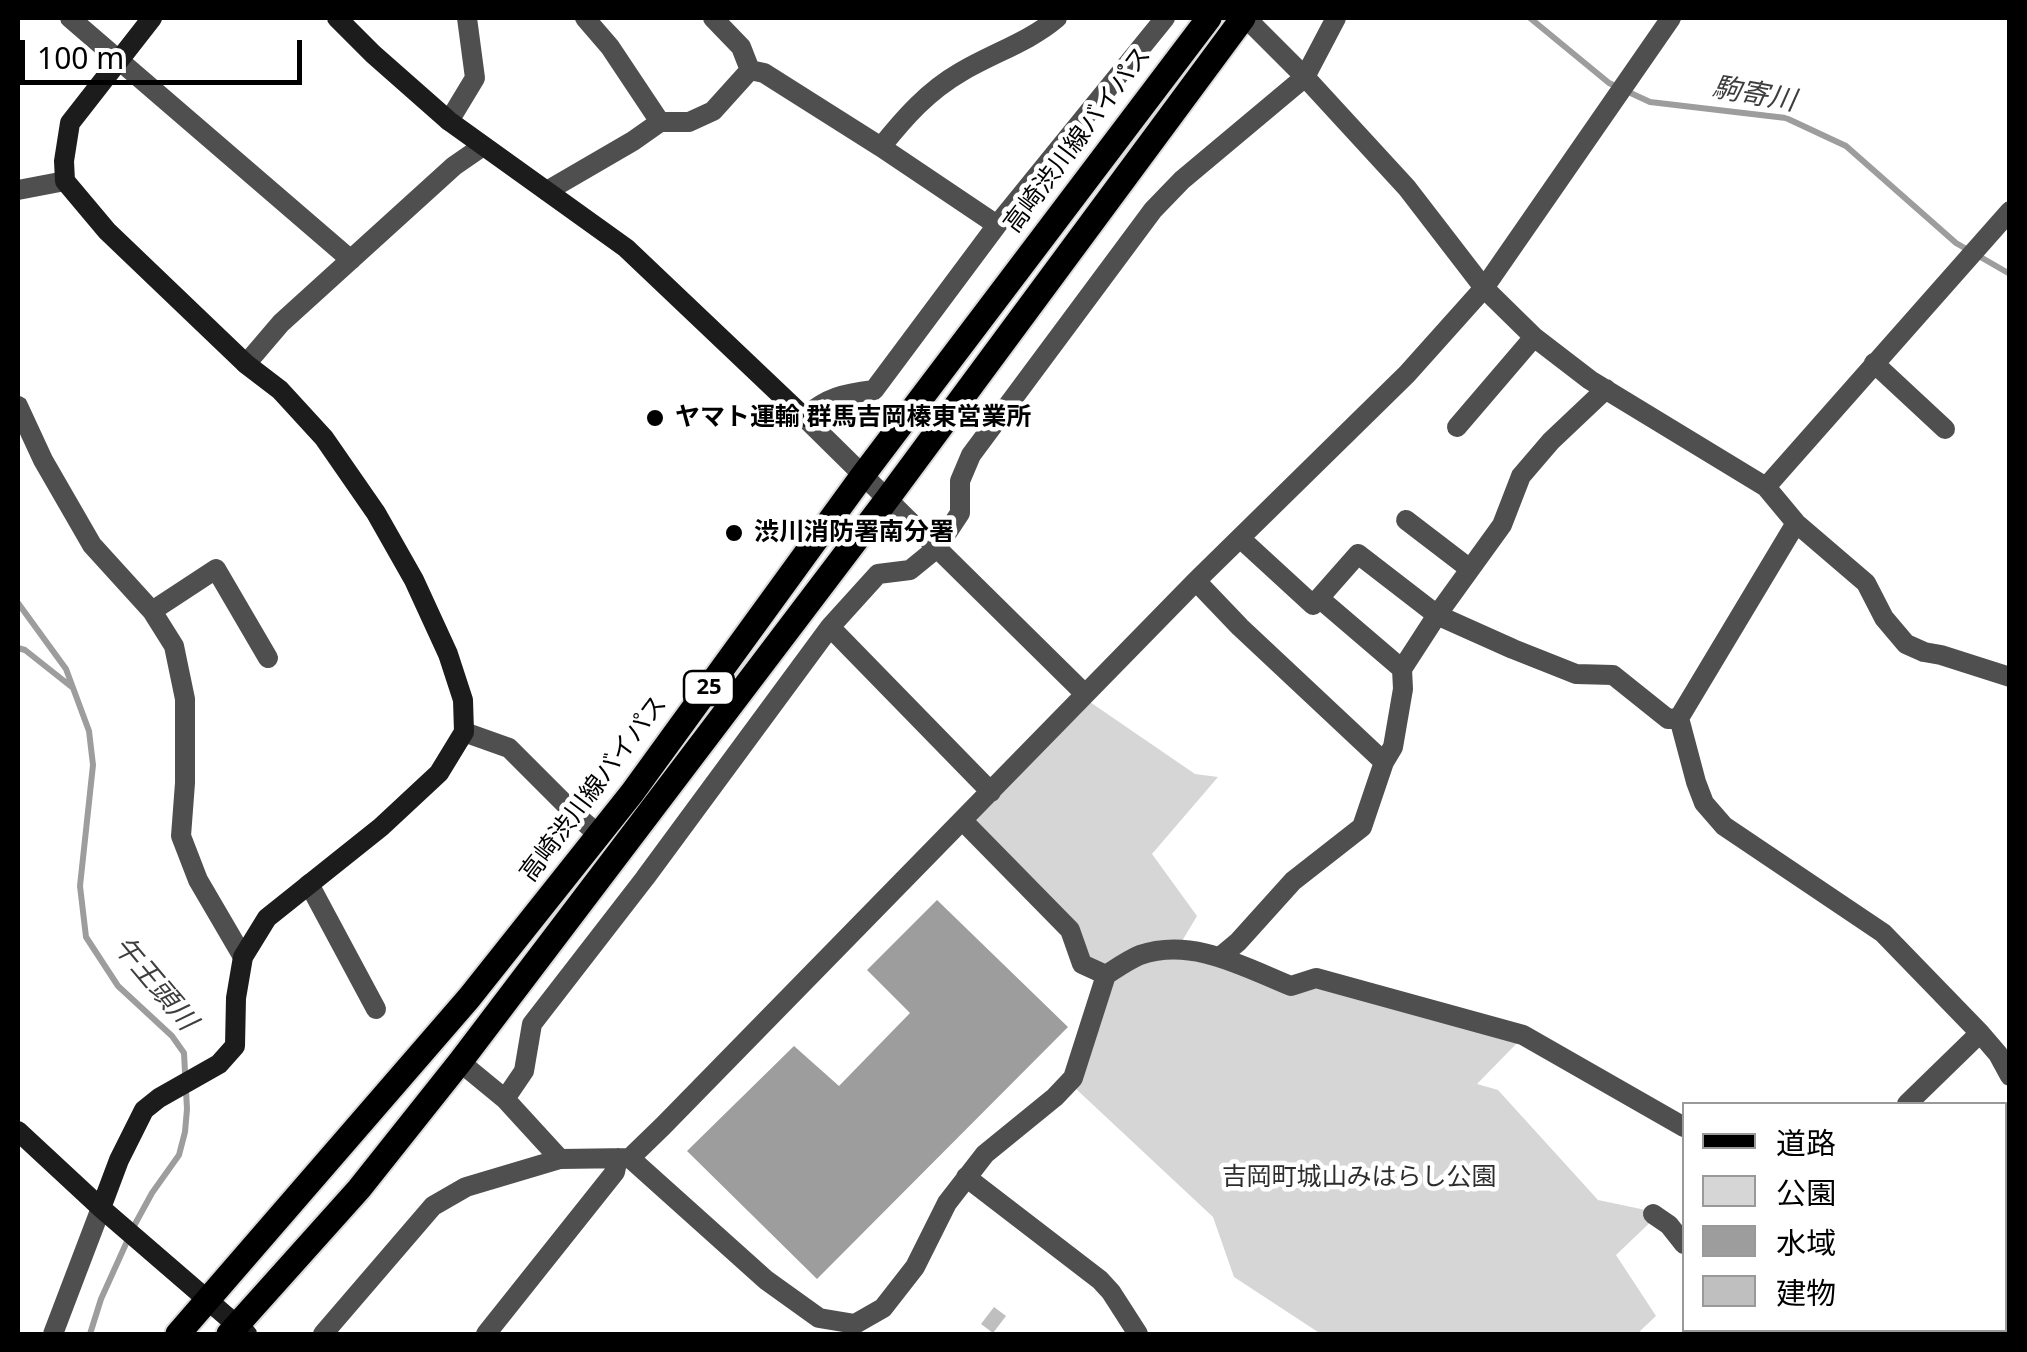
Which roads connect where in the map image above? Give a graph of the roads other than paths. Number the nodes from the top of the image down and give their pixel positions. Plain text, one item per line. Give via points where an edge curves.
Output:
1 (70, 18) edge
2 (152, 18) edge
3 (337, 18) edge
4 (467, 18) edge
5 (585, 18) edge
6 (713, 18) edge
7 (1058, 18) edge
8 (1166, 18) edge
9 (1209, 18) edge
10 (1245, 18) edge
11 (1336, 18) edge
12 (1672, 18) edge
13 (118, 60) junction
14 (750, 70) junction
15 (1305, 76) junction
16 (449, 121) junction
17 (660, 122) junction
18 (483, 146) junction
19 (881, 147) junction
20 (66, 181) junction
21 (21, 183) edge
22 (547, 192) junction
23 (2010, 211) edge
24 (997, 225) junction
25 (352, 260) junction
26 (1484, 288) junction
27 (1534, 337) junction
28 (1874, 363) junction
29 (246, 364) junction
30 (1606, 388) junction
31 (18, 406) edge
32 (804, 416) junction
33 (1457, 426) dead end
34 (1945, 429) dead end
35 (863, 474) junction
36 (1766, 488) junction
37 (888, 498) junction
38 (1406, 520) dead end
39 (1796, 523) junction
40 (1240, 538) junction
41 (937, 548) junction
42 (1470, 570) junction
43 (1196, 581) junction
44 (1319, 598) junction
45 (152, 611) junction
46 (1437, 614) junction
47 (830, 626) junction
48 (268, 658) dead end
49 (1402, 668) junction
50 (2010, 677) edge
51 (1085, 694) junction
52 (1679, 718) junction
53 (464, 732) junction
54 (1384, 762) junction
55 (991, 792) junction
56 (962, 820) junction
57 (599, 835) junction
58 (309, 884) junction
59 (243, 957) junction
60 (1220, 957) junction
61 (1106, 975) junction
62 (376, 1008) dead end
63 (1980, 1033) junction
64 (460, 1062) junction
65 (2010, 1076) edge
66 (504, 1099) junction
67 (1910, 1102) edge
68 (1682, 1126) edge
69 (18, 1131) edge
70 (624, 1158) junction
71 (560, 1159) junction
72 (966, 1177) junction
73 (101, 1208) junction
74 (1653, 1214) dead end
75 (1682, 1241) edge
76 (208, 1302) junction
77 (238, 1331) edge
78 (53, 1334) edge
79 (178, 1334) edge
80 (323, 1334) edge
81 (486, 1334) edge
82 (1138, 1334) edge

1 - 13 street
2 - 13 street
3 - 16 street
4 - 16 street via 475,78
5 - 17 street
6 - 14 street via 741,48
7 - 19 street via 930,92
8 - 24 street
9 - 35 main road, 高崎渋川線バイパス / 25
10 - 15 street
10 - 37 main road, 25
11 - 15 street
12 - 26 street
13 - 20 street via 70,122
13 - 25 street
14 - 17 street via 714,110 690,122
14 - 19 street
15 - 26 street via 1407,188
15 - 41 street via 1153,210 970,454 960,481 960,513
16 - 18 street
17 - 22 street
18 - 22 street
18 - 25 street
19 - 24 street
20 - 21 street
20 - 29 street via 106,231
22 - 32 street via 626,248
23 - 28 street
24 - 32 street via 874,390 839,395
25 - 29 street
26 - 27 street
26 - 40 street
27 - 30 street
27 - 33 street
28 - 34 street
28 - 36 street
29 - 53 street via 324,438 376,513 448,654 463,700
30 - 36 street
30 - 42 street via 1521,476 1502,525
31 - 45 street via 92,545
32 - 35 street
35 - 37 street
35 - 57 main road, 高崎渋川線バイパス / 25
36 - 39 street
37 - 41 street
37 - 64 main road, 25
38 - 42 street
39 - 50 street via 1866,582 1906,644
39 - 52 street
40 - 43 street
40 - 44 street via 1312,605
41 - 47 street via 910,570 878,574
41 - 51 street
42 - 46 street
43 - 51 street
43 - 54 street
44 - 46 street via 1358,554
44 - 49 street
45 - 48 street via 216,569
45 - 59 street via 174,646 186,699 181,836
46 - 49 street
46 - 52 street via 1576,674 1613,675 1668,720
47 - 55 street
47 - 66 street via 532,1024 524,1071
49 - 54 street via 1393,747
51 - 55 street
52 - 63 street via 1704,803 1724,826 1883,933
53 - 57 street via 509,748
53 - 58 street via 439,773
54 - 60 street via 1362,826 1293,881
55 - 56 street
56 - 61 street via 1070,930 1082,964
56 - 70 street
57 - 76 main road, 高崎渋川線バイパス / 25
58 - 59 street via 267,918
58 - 62 street
59 - 73 street via 234,1046 219,1064 144,1110
60 - 61 street via 1167,950
60 - 68 street via 1292,986 1316,978 1523,1034
61 - 72 street via 1073,1078
63 - 65 street
63 - 67 street
64 - 66 street
64 - 77 main road, 25
66 - 71 street
69 - 73 street
70 - 71 street
70 - 72 street via 819,1318 856,1324 883,1308 916,1267
70 - 81 street
71 - 80 street via 466,1186 433,1206
72 - 82 street via 1100,1280
73 - 76 street
73 - 78 street
74 - 75 street
76 - 77 street
76 - 79 main road, 高崎渋川線バイパス / 25

